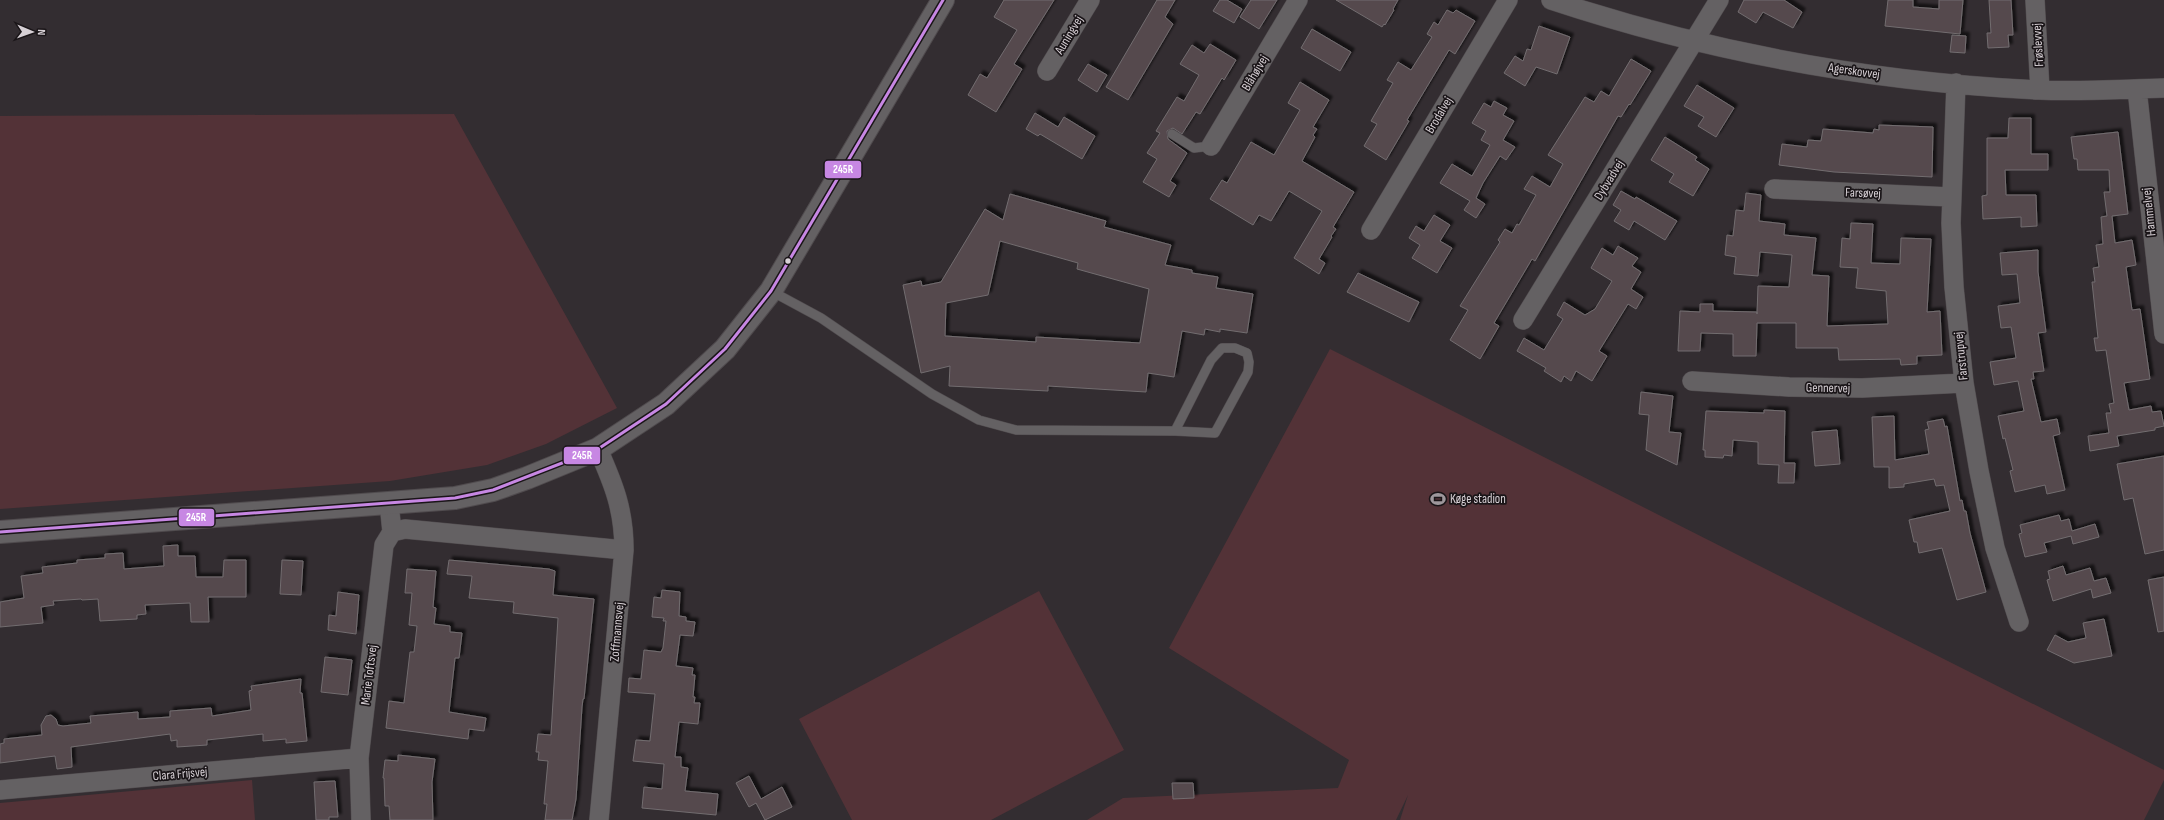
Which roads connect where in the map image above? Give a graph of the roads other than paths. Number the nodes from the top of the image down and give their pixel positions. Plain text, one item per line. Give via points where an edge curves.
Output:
1 (943, 0) edge
2 (1090, 0) edge
3 (1298, 0) edge
4 (1508, 0) edge
5 (1551, 0) edge
6 (1719, 0) edge
7 (2035, 0) edge
8 (1695, 40) junction
9 (1047, 71) dead end
10 (1956, 83) junction
11 (2164, 88) edge
12 (2137, 89) junction
13 (2040, 90) junction
14 (1172, 134) dead end
15 (1211, 146) joint
16 (1774, 189) dead end
17 (1951, 197) junction
18 (1371, 230) dead end
19 (771, 290) junction
20 (1522, 320) dead end
21 (2164, 334) edge
22 (1692, 381) dead end
23 (1964, 382) junction
24 (1175, 431) junction
25 (598, 449) junction
26 (389, 504) junction
27 (0, 532) edge
28 (392, 532) junction
29 (624, 550) junction
30 (2019, 622) dead end
31 (359, 758) junction
32 (0, 790) edge
33 (361, 820) edge
34 (599, 820) edge

1 - 19 street
2 - 9 street, Auningvej
3 - 15 street, Blåhøjvej
4 - 18 street, Brodalvej
5 - 8 street, Agerskovvej via 1611,20
6 - 8 street, Dybvadvej
7 - 13 street, Frøslevvej
8 - 10 street, Agerskovvej via 1773,58 1852,72
8 - 20 street, Dybvadvej
10 - 13 street, Agerskovvej
10 - 17 street, Farstrupvej
11 - 12 street, Agerskovvej
12 - 13 street, Agerskovvej
12 - 21 street, Hammelvej
14 - 15 lane via 1194,148
16 - 17 street, Farsøvej
17 - 23 street, Farstrupvej via 1954,287
19 - 24 lane via 821,318 932,394 979,420 1016,430
19 - 25 street via 725,349 666,404
22 - 23 street, Gennervej via 1789,387 1862,388
23 - 30 street, Farstrupvej via 1995,548
24 - 24 lane via 1211,360 1222,348 1235,348 1247,353 1248,372 1215,433
25 - 26 street via 493,490 455,498
25 - 29 street, Zoffmannsvej via 620,501 624,525
26 - 27 street
26 - 28 street
28 - 29 street via 405,529
28 - 31 street, Marie Toftsvej via 384,545
29 - 34 street, Zoffmannsvej
31 - 32 street, Clara Frijsvej
31 - 33 street, Marie Toftsvej

